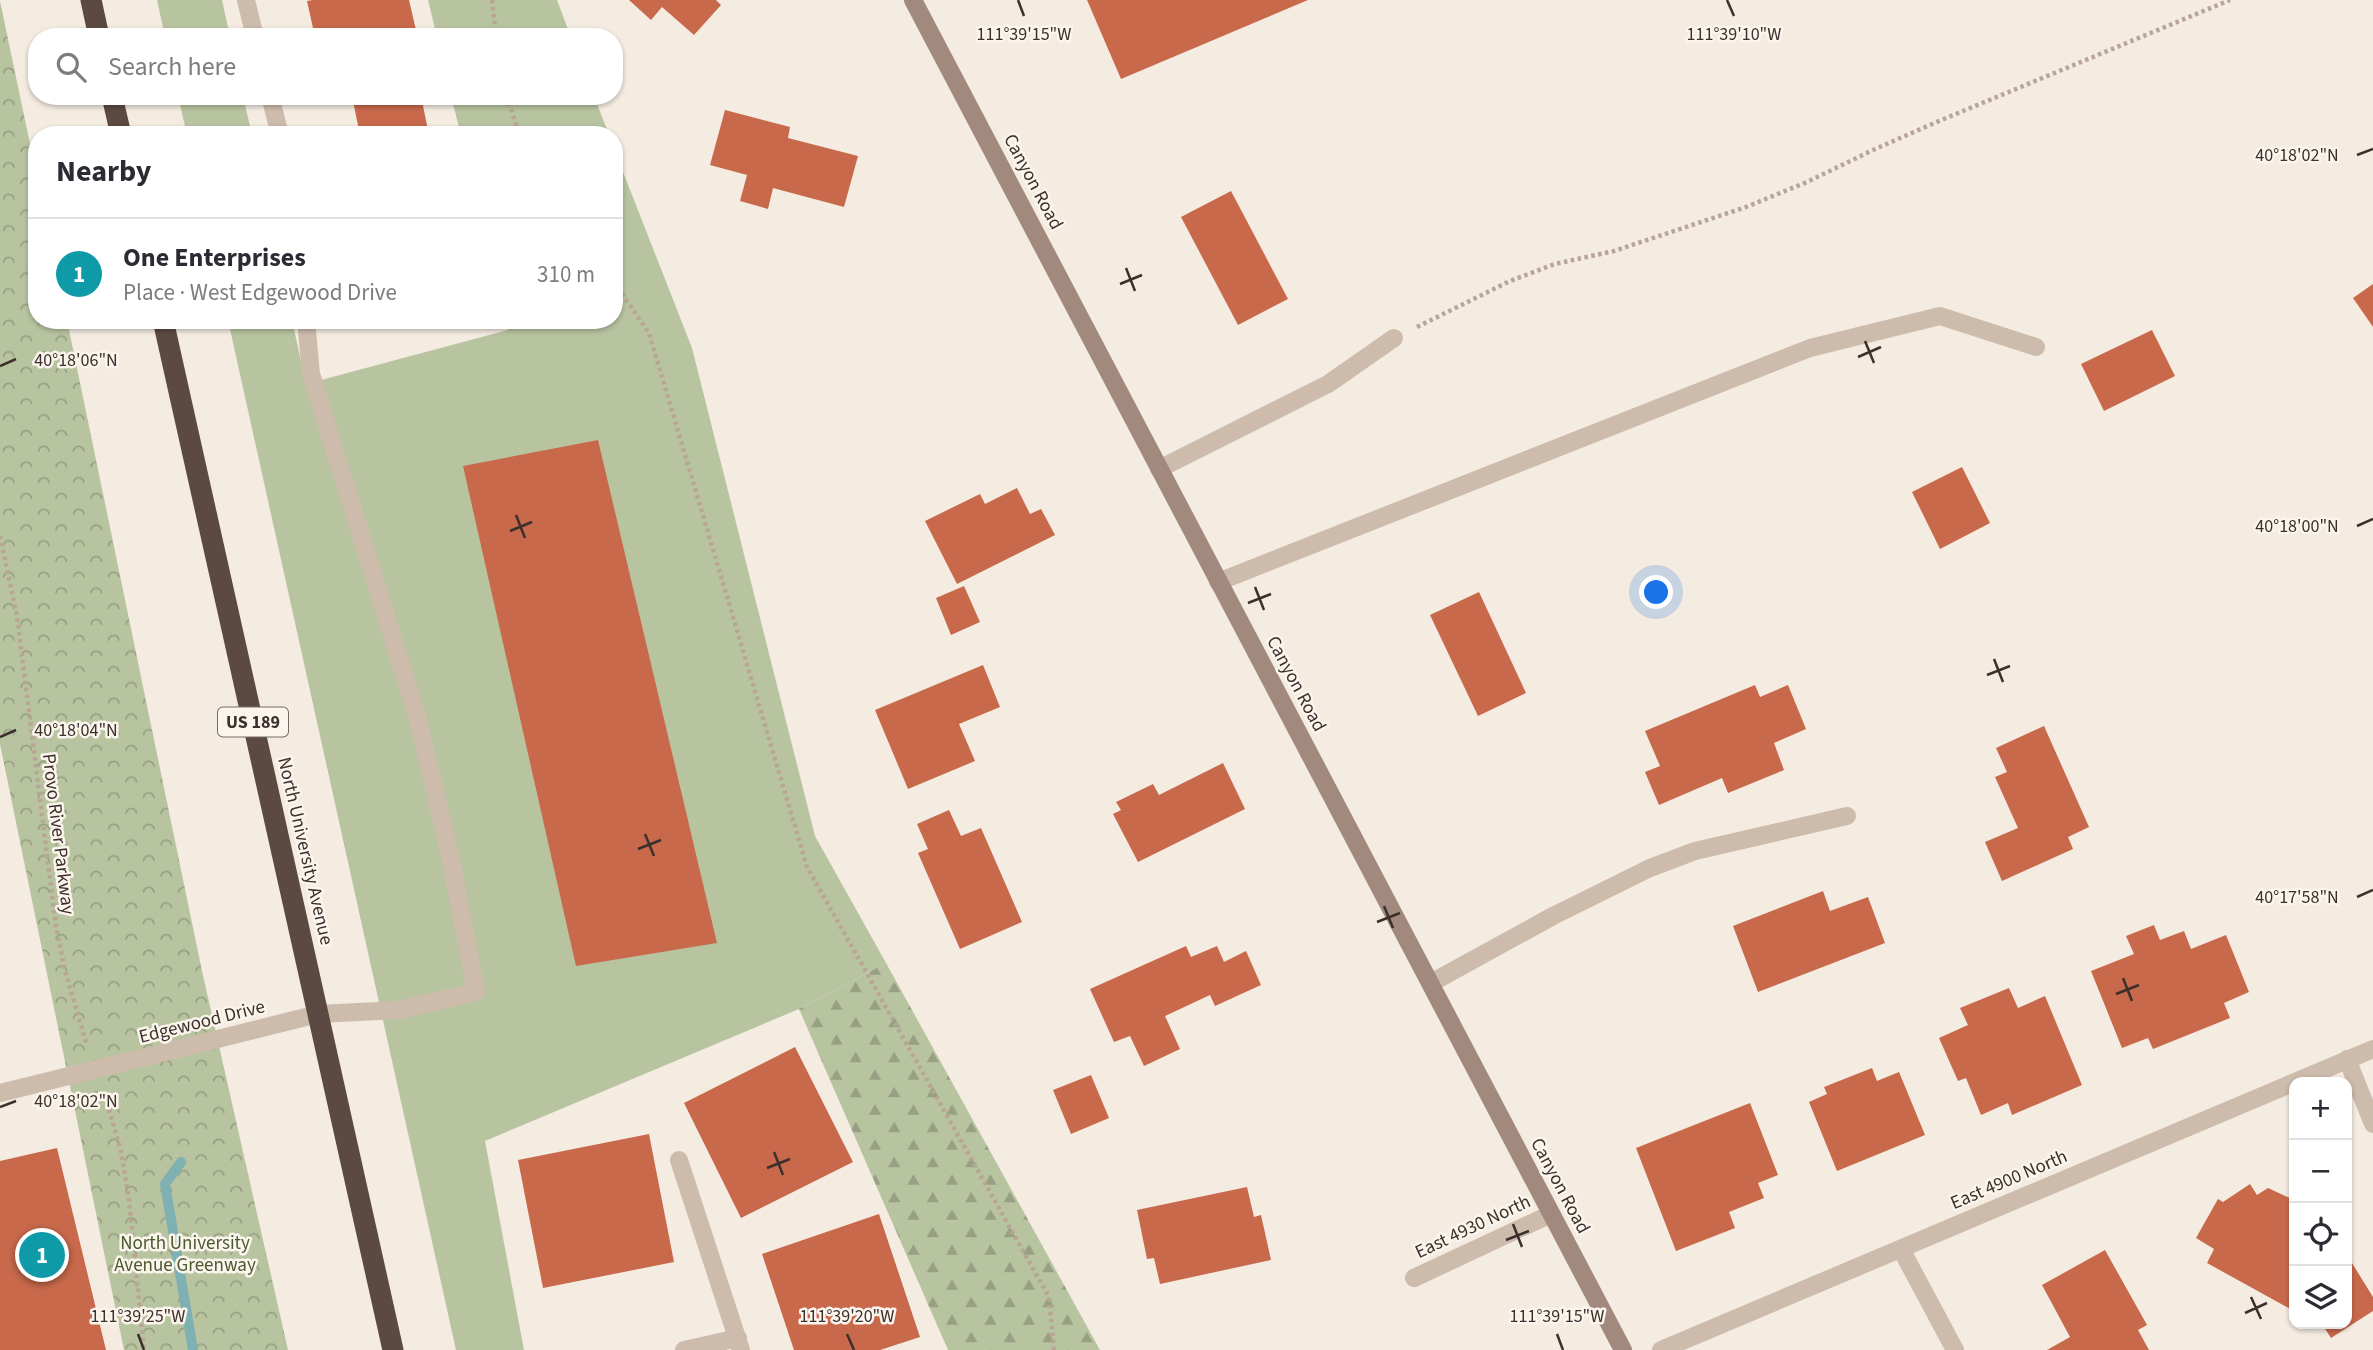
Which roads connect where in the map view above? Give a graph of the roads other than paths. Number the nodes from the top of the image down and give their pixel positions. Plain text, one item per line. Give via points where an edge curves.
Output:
1 (91, 0) edge
2 (246, 0) edge
3 (913, 0) edge
4 (97, 28) edge
5 (253, 28) edge
6 (114, 105) edge
7 (272, 105) edge
8 (119, 126) edge
9 (278, 126) edge
10 (165, 329) edge
11 (307, 329) edge
12 (1394, 338) road end
13 (2035, 347) dead end
14 (1159, 469) junction
15 (1217, 582) junction
16 (1847, 816) dead end
17 (1431, 983) junction
18 (318, 1014) junction
19 (2373, 1049) edge
20 (2347, 1059) junction
21 (0, 1093) edge
22 (2373, 1124) edge
23 (680, 1160) dead end
24 (1550, 1214) junction
25 (1901, 1249) junction
26 (1414, 1278) dead end
27 (739, 1344) edge
28 (393, 1350) edge
29 (684, 1350) edge
30 (1623, 1350) edge
31 (1661, 1350) edge
32 (1955, 1350) edge

1 - 4 highway
2 - 5 street
3 - 14 main road, Canyon Road
6 - 8 highway
7 - 9 street
10 - 18 highway, North University Avenue / US 189
11 - 18 street, Edgewood Drive via 311,374 417,716 476,992 399,1010
12 - 14 street via 1328,384
13 - 15 street via 1940,316 1810,348
14 - 15 main road, Canyon Road
15 - 17 main road, Canyon Road
16 - 17 street via 1695,851 1650,868
17 - 24 main road, Canyon Road
18 - 21 street, Edgewood Drive
18 - 28 highway, North University Avenue / US 189
19 - 20 street, East 4900 North
20 - 22 street
20 - 25 street, East 4900 North
23 - 27 street
24 - 26 street, East 4930 North
24 - 30 main road, Canyon Road
25 - 31 street, East 4900 North
25 - 32 street
27 - 29 street

